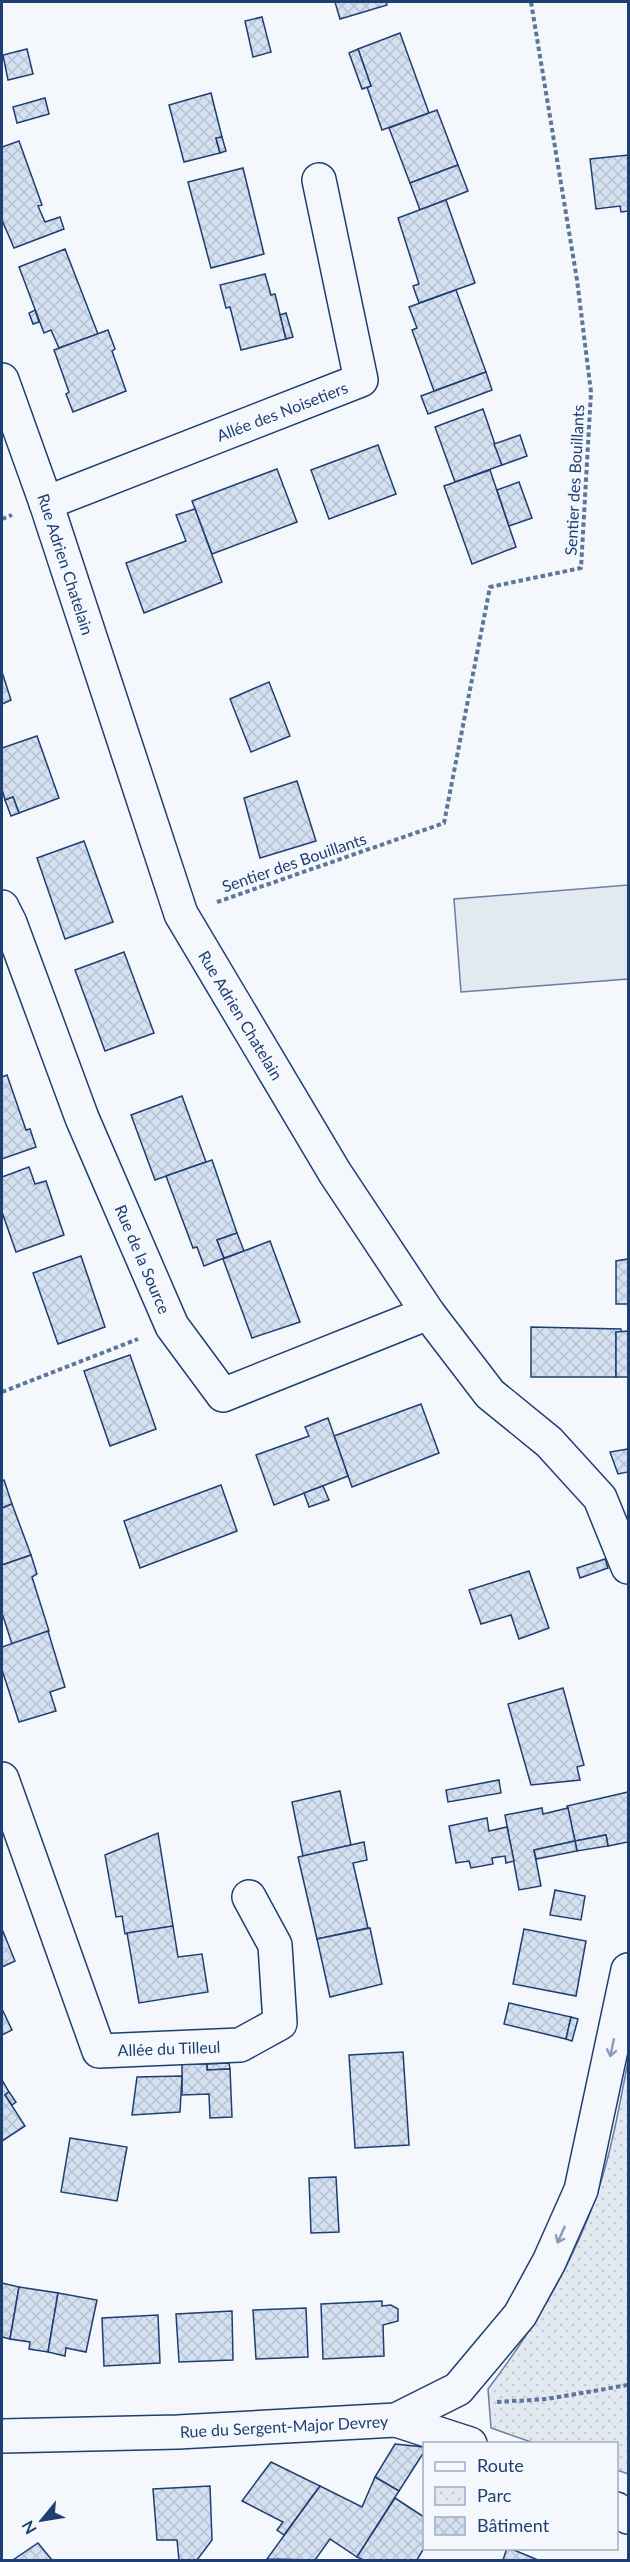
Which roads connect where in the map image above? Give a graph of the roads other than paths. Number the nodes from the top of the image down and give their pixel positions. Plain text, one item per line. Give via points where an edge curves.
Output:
1 (319, 180) dead end
2 (2, 380) edge
3 (46, 503) junction
4 (4, 919) edge
5 (428, 1313) junction
6 (628, 1567) edge
7 (2, 1779) edge
8 (249, 1897) dead end
9 (628, 1970) edge
10 (460, 2396) junction
11 (396, 2420) junction
12 (2, 2436) edge
13 (464, 2442) edge
14 (467, 2442) edge

1 - 3 street, Allée des Noisetiers via 361,380
2 - 3 street, Rue Adrien Chatelain
3 - 5 street, Rue Adrien Chatelain via 181,914 335,1173
4 - 5 street, Rue de la Source via 82,1118 172,1326 223,1395
5 - 6 street, Rue Adrien Chatelain via 490,1394 549,1442 600,1498
7 - 8 street, Allée du Tilleul via 99,2050 240,2045 280,2023 275,1945
9 -> 10 street, Rue du Sergent-Major Devrey via 581,2190 520,2315
10 - 11 street, Rue du Sergent-Major Devrey
10 - 14 street
11 - 12 street, Rue du Sergent-Major Devrey via 178,2432
11 - 13 street

